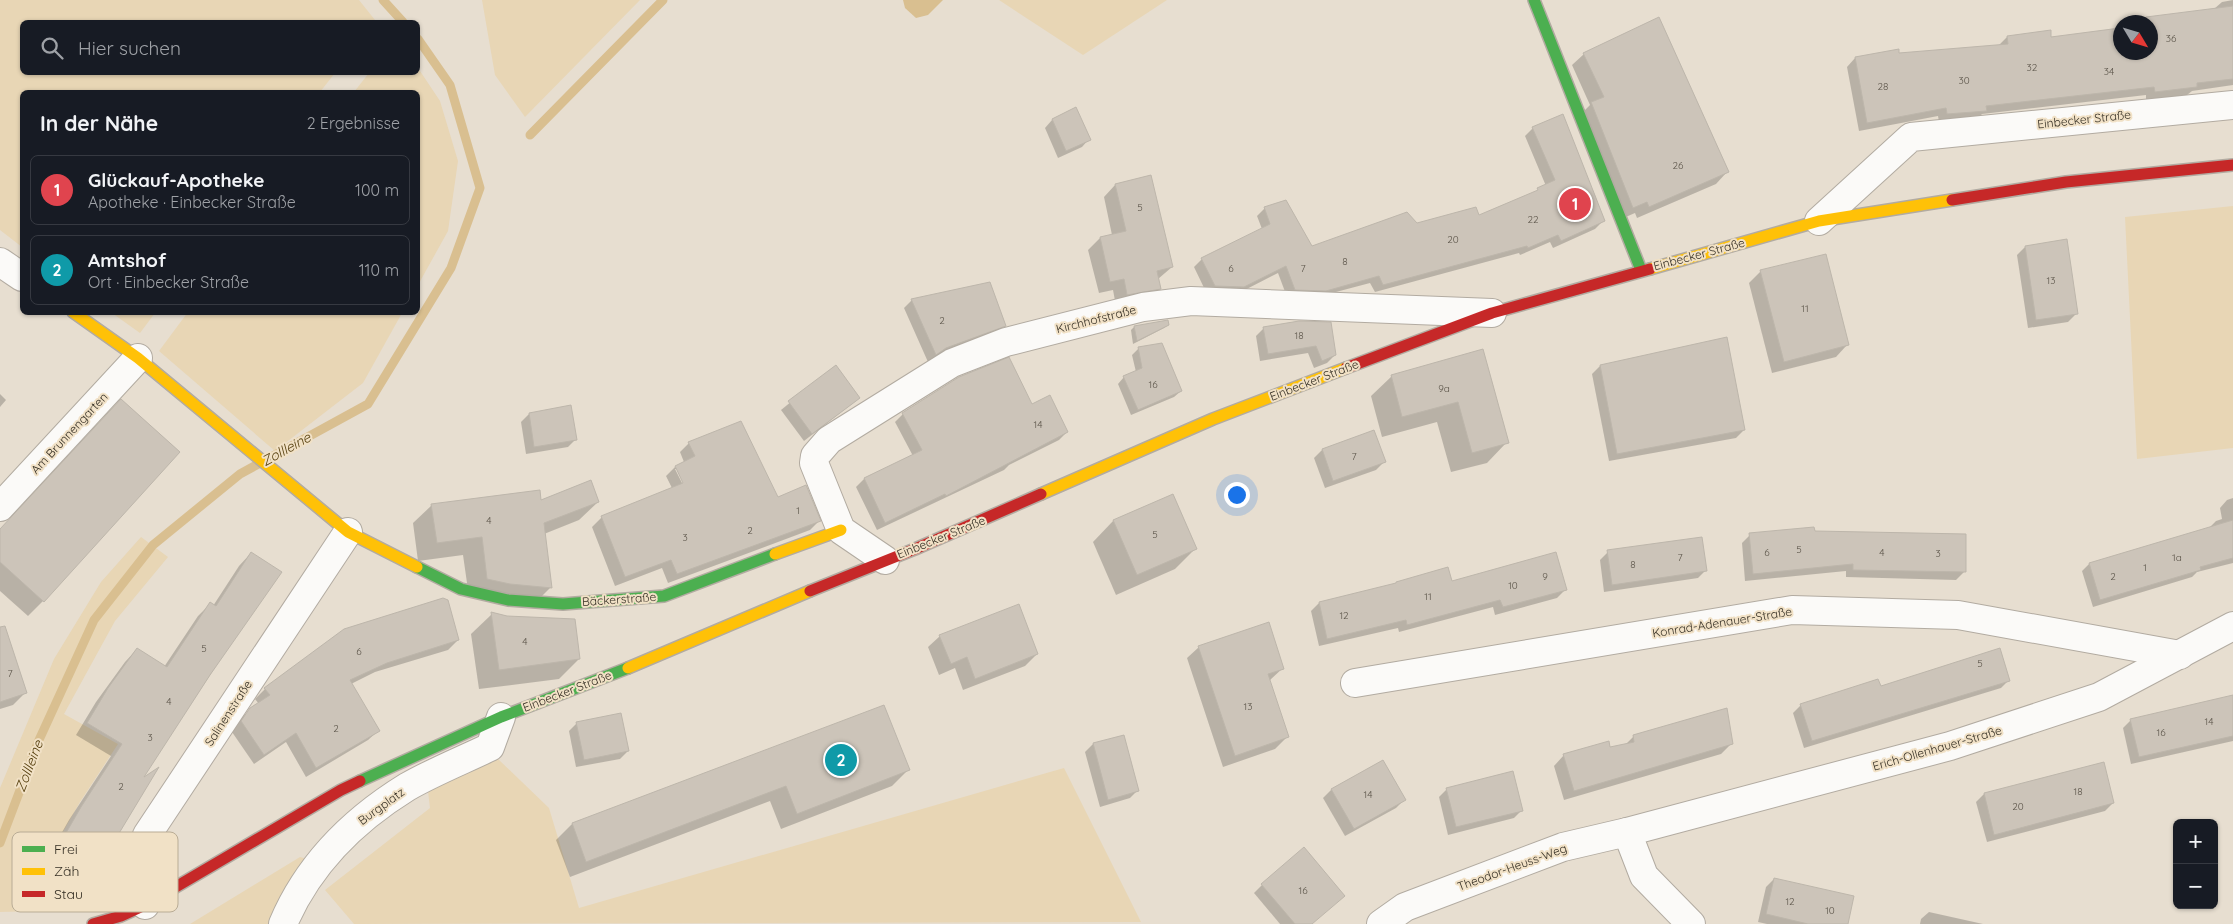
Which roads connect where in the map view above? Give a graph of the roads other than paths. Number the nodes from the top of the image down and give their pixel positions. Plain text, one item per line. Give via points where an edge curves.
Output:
1 (1534, 0) edge
2 (2233, 104) edge
3 (2233, 165) edge
4 (1819, 221) junction
5 (0, 262) edge
6 (1641, 270) junction
7 (20, 276) edge
8 (1492, 313) junction
9 (77, 315) edge
10 (138, 358) junction
11 (4, 496) edge
12 (841, 530) junction
13 (348, 532) junction
14 (885, 560) junction
15 (2233, 626) edge
16 (2180, 655) junction
17 (1355, 683) dead end
18 (501, 717) junction
19 (149, 832) edge
20 (1627, 832) junction
21 (178, 886) edge
22 (130, 912) edge
23 (93, 924) edge
24 (283, 924) edge
25 (1381, 924) edge
26 (1691, 924) edge

1 - 6 street
2 - 4 street, Einbecker Straße via 1911,137
3 - 4 street, Einbecker Straße via 2066,182
4 - 6 street, Einbecker Straße
5 - 7 street
6 - 8 street, Einbecker Straße
8 - 12 street, Kirchhofstraße via 1191,302 1143,307 1006,342 952,363 829,440 814,456
8 - 14 street, Einbecker Straße via 1213,419 1006,511
9 - 10 street, Bäckerstraße
10 - 11 street, Am Brunnengarten
10 - 13 street, Bäckerstraße
12 - 13 street, Bäckerstraße via 664,596 563,604 508,600 461,589
12 - 14 street
13 - 19 street, Salinenstraße
14 - 18 street, Einbecker Straße via 606,677
15 - 16 street, Erich-Ollenhauer-Straße
16 - 17 street, Konrad-Adenauer-Straße via 1958,615 1792,610
16 - 20 street, Erich-Ollenhauer-Straße via 2099,697 1950,746
18 - 21 street, Einbecker Straße via 342,790
18 - 24 street, Burgplatz via 490,747 408,787 334,843 294,897
20 - 25 street, Theodor-Heuss-Weg via 1563,847 1405,906
20 - 26 street via 1644,876
22 - 23 street, Einbecker Straße

